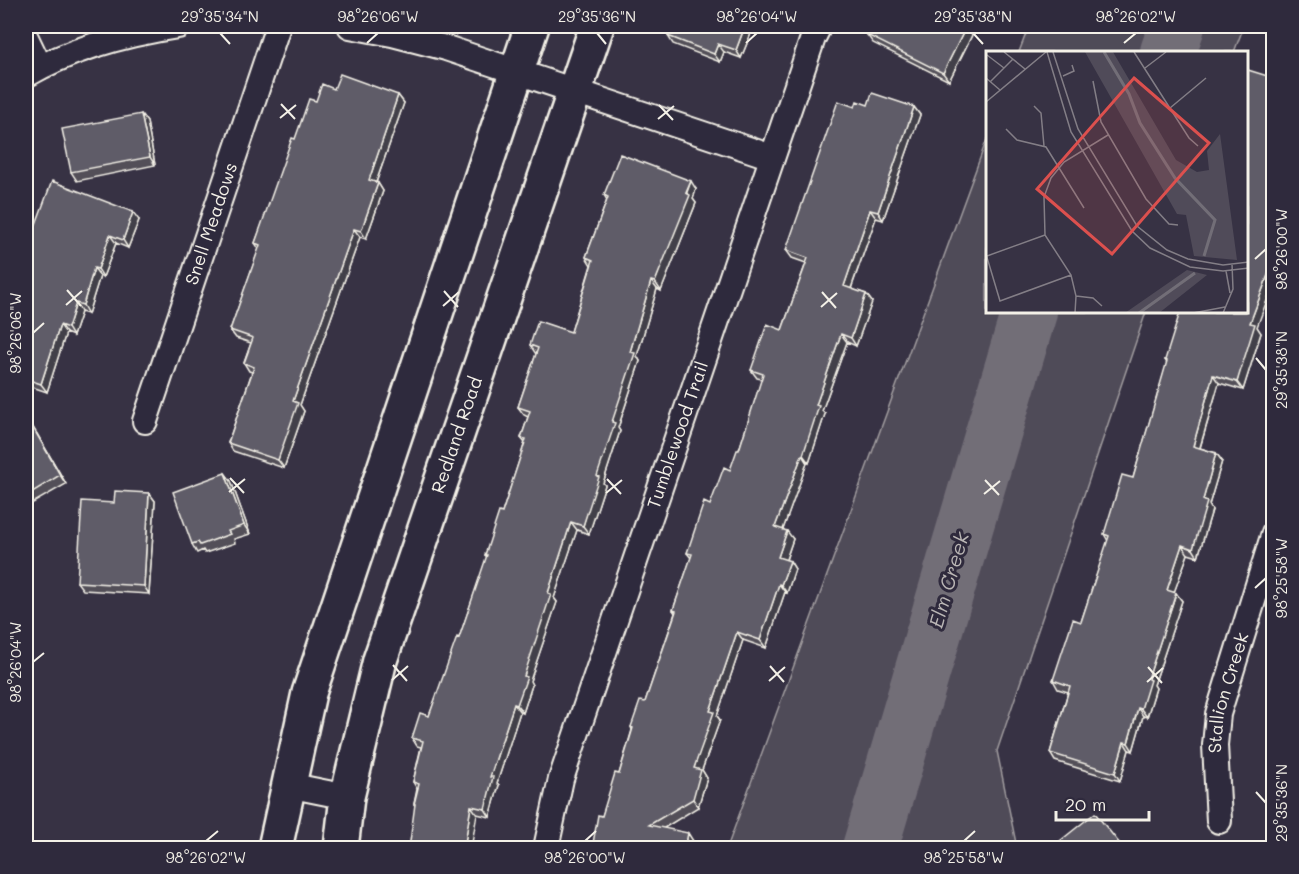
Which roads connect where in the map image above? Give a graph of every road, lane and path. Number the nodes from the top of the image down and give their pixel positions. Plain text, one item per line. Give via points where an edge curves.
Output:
1 (178, 26) edge
2 (278, 26) edge
3 (350, 26) edge
4 (532, 26) edge
5 (597, 26) edge
6 (819, 26) edge
7 (26, 38) edge
8 (33, 71) edge
9 (517, 72) junction
10 (575, 91) junction
11 (772, 157) junction
12 (145, 421) dead end
13 (1274, 533) edge
14 (288, 785) junction
15 (347, 797) junction
16 (1219, 821) dead end
17 (275, 849) edge
18 (340, 849) edge
19 (546, 849) edge

1 - 8 street via 99,44
2 - 12 street, Snell Meadows
3 - 9 street via 446,48
4 - 9 main road
5 - 10 main road, Redland Road
6 - 11 street, Tumblewood Trail
7 - 8 street
9 - 10 street
9 - 14 main road via 309,693
10 - 11 street
10 - 15 main road, Redland Road via 380,660
11 - 19 street, Tumblewood Trail via 561,779
13 - 16 street, Stallion Creek via 1218,714 1215,745
14 - 15 street
14 - 17 main road
15 - 18 main road, Redland Road

